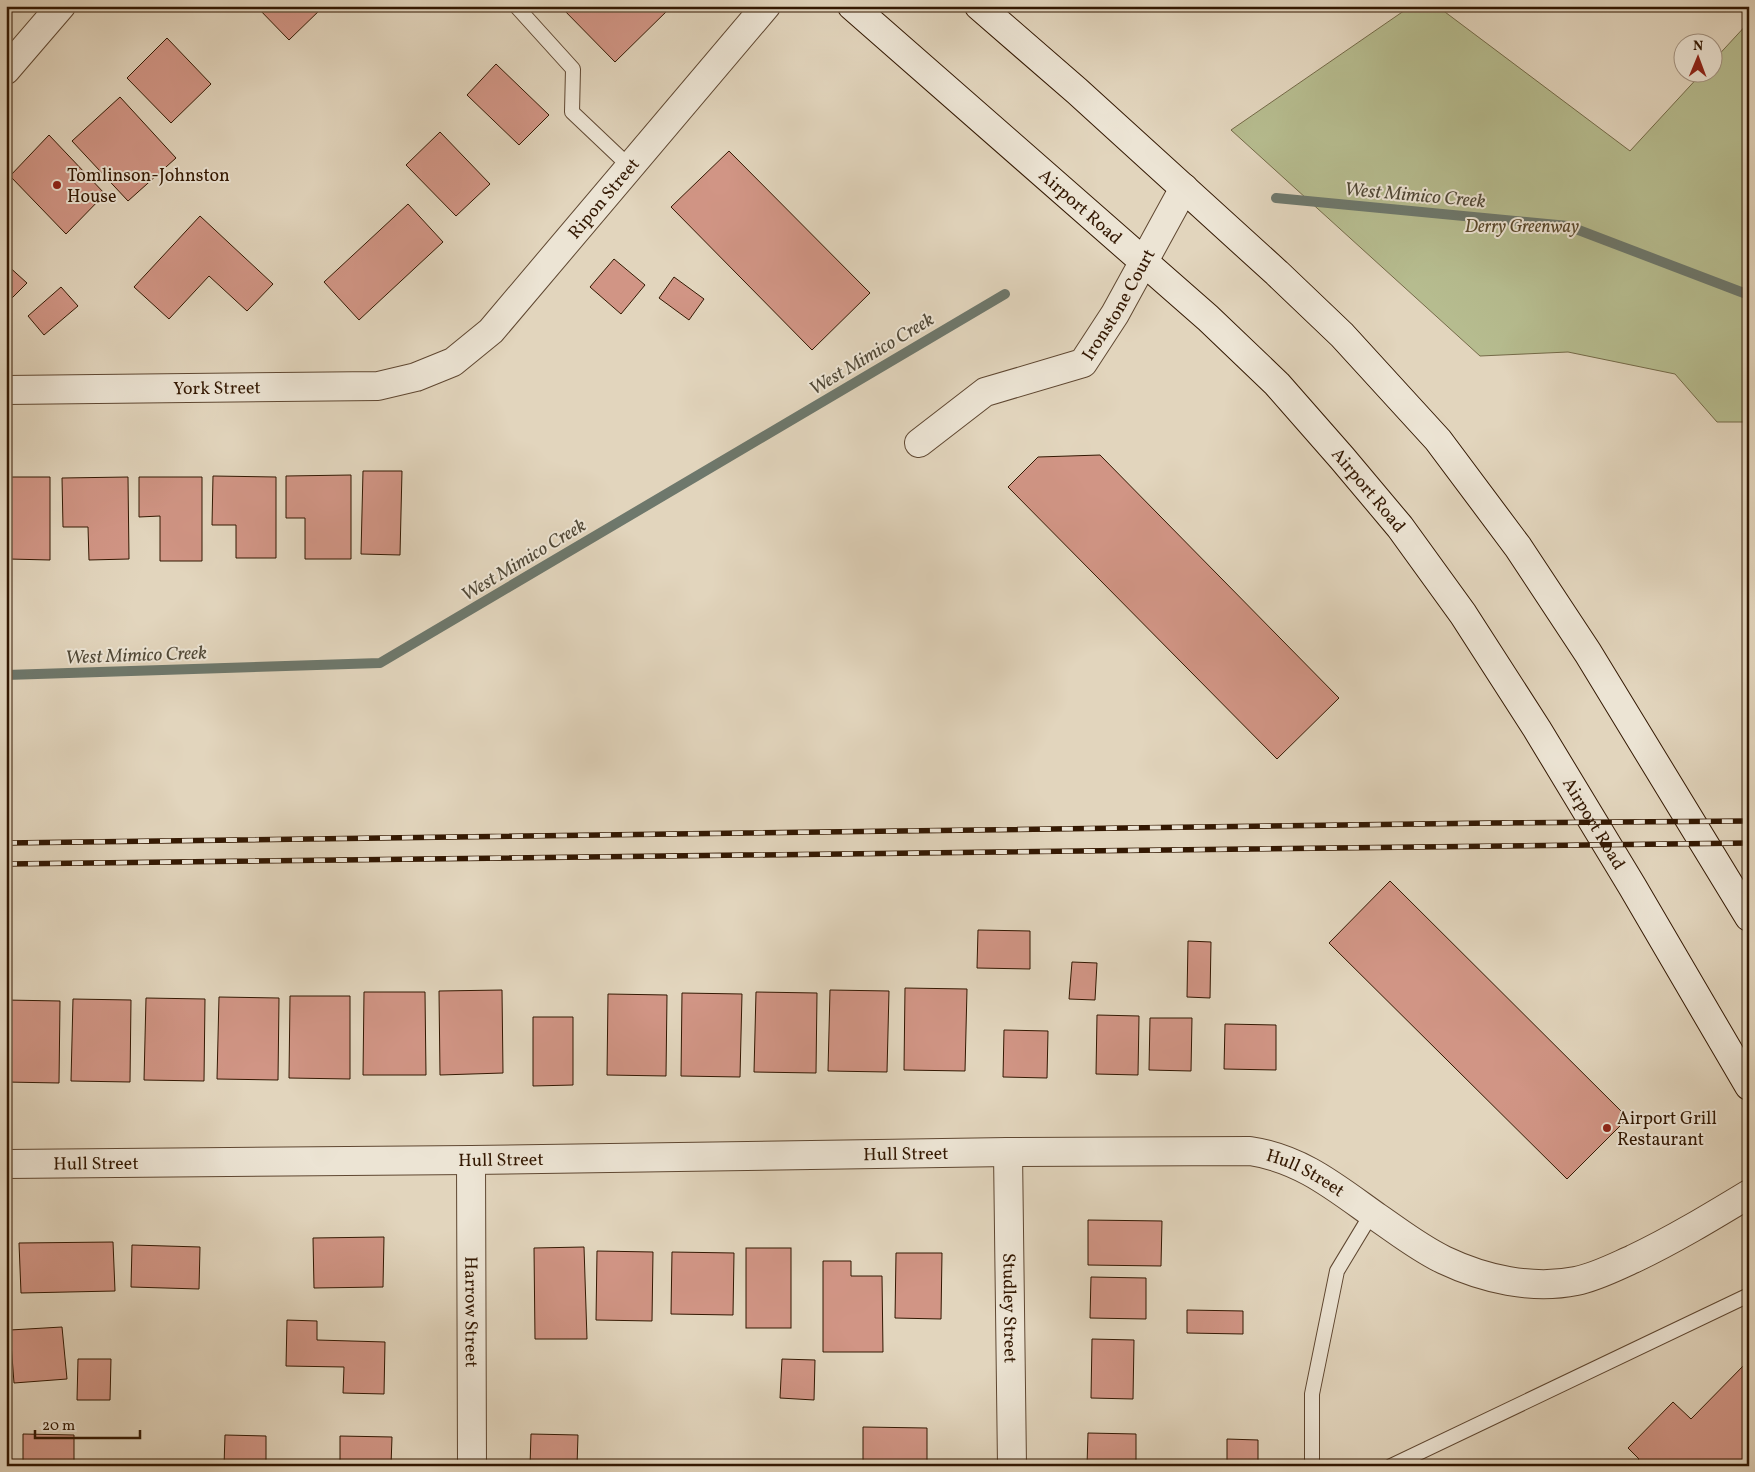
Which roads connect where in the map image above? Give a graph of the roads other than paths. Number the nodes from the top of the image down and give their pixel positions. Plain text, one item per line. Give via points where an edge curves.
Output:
1 (61, 6) edge
2 (516, 6) edge
3 (766, 6) edge
4 (852, 6) edge
5 (979, 6) edge
6 (6, 70) edge
7 (630, 167) junction
8 (1184, 188) junction
9 (1143, 262) junction
10 (425, 373) joint
11 (6, 390) edge
12 (919, 443) dead end
13 (1749, 917) edge
14 (1749, 1086) edge
15 (1008, 1152) junction
16 (470, 1160) junction
17 (6, 1164) edge
18 (1749, 1194) edge
19 (1372, 1213) junction
20 (1749, 1296) edge
21 (472, 1466) edge
22 (1012, 1466) edge
23 (1312, 1466) edge
24 (1391, 1466) edge

1 - 6 street
2 - 7 lane via 573,70 572,112
3 - 7 street, Ripon Street
4 - 9 street, Airport Road
5 - 8 street
7 - 10 street, Ripon Street via 491,332 453,362
8 - 9 street, Ironstone Court
8 - 13 street via 1342,335 1443,447 1518,547 1588,653
9 - 12 street, Ironstone Court via 1083,363 985,392
9 - 14 street, Airport Road via 1277,384 1411,543 1463,614 1533,722
10 - 11 street, York Street via 378,386
15 - 16 street, Hull Street
15 - 19 street, Hull Street via 1264,1154 1311,1171
15 - 22 street, Studley Street
16 - 17 street, Hull Street
16 - 21 street, Harrow Street
18 - 19 street, Hull Street via 1609,1270 1576,1281 1549,1283 1497,1279 1469,1271 1414,1244
19 - 23 lane via 1337,1271 1312,1394
20 - 24 lane

